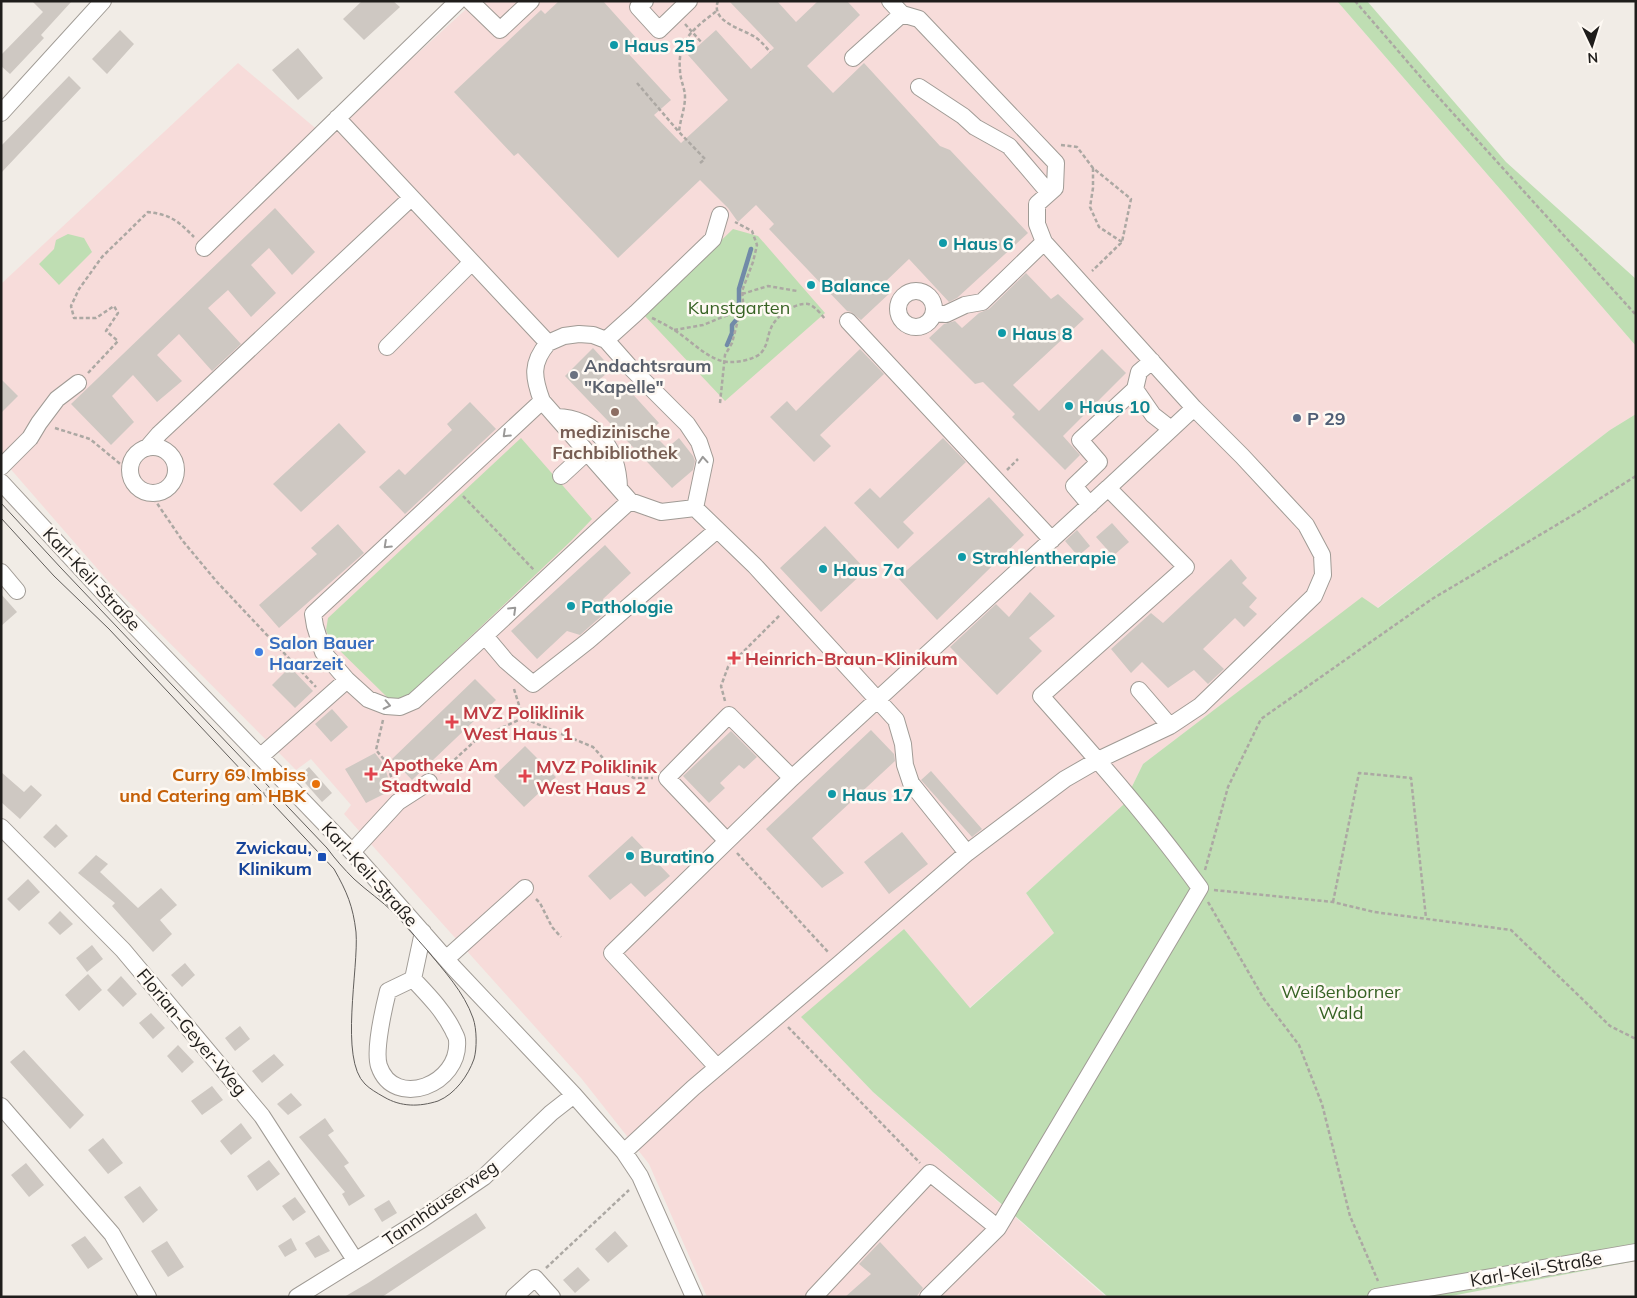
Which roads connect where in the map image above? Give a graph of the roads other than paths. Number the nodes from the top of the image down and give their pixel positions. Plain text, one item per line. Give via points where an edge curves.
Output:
1 (103, 1) edge
2 (458, 1) edge
3 (470, 1) edge
4 (530, 1) edge
5 (645, 1) edge
6 (689, 1) edge
7 (890, 1) edge
8 (902, 14) junction
9 (853, 58) dead end
10 (918, 87) dead end
11 (1, 113) edge
12 (337, 118) junction
13 (1049, 193) junction
14 (411, 198) junction
15 (720, 215) road end
16 (1044, 242) junction
17 (204, 248) road end
18 (472, 262) junction
19 (934, 313) dead end
20 (848, 321) dead end
21 (606, 340) junction
22 (548, 343) junction
23 (387, 347) dead end
24 (1152, 361) junction
25 (78, 383) road end
26 (1135, 389) junction
27 (542, 401) junction
28 (1194, 408) junction
29 (556, 418) junction
30 (1171, 429) junction
31 (147, 448) junction
32 (587, 452) junction
33 (1, 467) edge
34 (561, 476) dead end
35 (1, 482) edge
36 (619, 488) junction
37 (1108, 488) junction
38 (630, 501) junction
39 (1090, 505) junction
40 (695, 508) junction
41 (718, 530) junction
42 (1052, 540) junction
43 (1, 572) edge
44 (17, 591) dead end
45 (485, 636) junction
46 (347, 680) junction
47 (1139, 690) dead end
48 (878, 699) junction
49 (1170, 726) junction
50 (261, 756) junction
51 (1098, 760) junction
52 (792, 778) junction
53 (429, 782) road end
54 (1, 827) edge
55 (726, 841) junction
56 (352, 852) junction
57 (967, 853) junction
58 (528, 891) road end
59 (422, 932) junction
60 (446, 959) junction
61 (413, 979) junction
62 (717, 1067) junction
63 (574, 1095) junction
64 (1, 1106) edge
65 (624, 1152) junction
66 (998, 1228) junction
67 (1636, 1252) edge
68 (355, 1260) junction
69 (1380, 1296) edge
70 (148, 1297) edge
71 (297, 1297) edge
72 (514, 1297) edge
73 (552, 1297) edge
74 (694, 1297) edge
75 (814, 1297) edge
76 (928, 1297) edge

1 - 11 street
2 - 12 street
3 - 4 street via 500,30
5 - 6 street via 638,7 658,30
7 - 8 street
8 - 9 street
8 - 13 street via 919,19 1056,163 1055,188
10 - 13 street via 975,127 1009,146
12 - 14 street
12 - 17 street
13 - 16 street via 1037,204 1037,224
14 - 18 street
14 - 31 street
15 - 21 street via 713,238
16 - 19 street via 982,302 965,305 946,314
16 - 24 street via 1076,282
18 - 22 street
18 - 23 street
20 - 42 street
21 - 22 street via 580,334
40 -> 21 street via 705,460 699,442 687,424
22 - 27 street via 535,366 536,384
24 - 26 street via 1138,372
24 - 28 street
25 - 33 street via 57,399 30,438
26 - 30 street via 1153,415
26 - 39 street via 1080,440 1099,462 1074,486
27 - 29 street
27 -> 46 street via 313,614 323,652
28 - 30 street
28 - 49 street via 1306,525 1322,555 1323,575 1314,596 1200,706
29 - 32 street
29 - 36 street via 583,423 595,431 613,454 619,473
30 - 37 street
31 - 31 street via 167,451 176,463 172,484 156,493 136,486 130,472 136,454
32 - 34 street
32 - 36 street
35 - 50 street, Karl-Keil-Straße
36 - 38 street
37 - 39 street
37 - 51 street via 1186,567 1041,696
38 - 40 street via 661,512
45 -> 38 street
39 - 42 street
40 - 41 street
41 - 45 street via 534,684 506,661
41 - 48 street
42 - 48 street
43 - 44 street
46 -> 45 street via 368,699 400,707 414,701
46 - 50 street
47 - 49 street
48 - 52 street
48 - 57 street via 896,720 912,783
49 - 51 street
50 - 56 street, Karl-Keil-Straße
51 - 57 street via 1065,779 1042,804
51 - 66 street via 1200,888
52 - 55 street
52 - 55 street via 729,715 667,778
53 - 56 street via 398,802
54 - 68 street, Florian-Geyer-Weg via 123,950 262,1116
55 - 62 street via 612,953
56 - 59 street, Karl-Keil-Straße
57 - 62 street
58 - 60 street
59 - 60 street, Karl-Keil-Straße
59 - 61 street
60 - 63 street, Karl-Keil-Straße
61 - 61 street via 388,991 379,1043 378,1065 387,1081 406,1089 427,1087 443,1077 455,1059 457,1039 447,1017
62 - 65 street
63 - 65 street, Karl-Keil-Straße
63 - 68 street, Tannhäuserweg via 484,1177
64 - 70 street via 112,1234
65 - 74 street, Karl-Keil-Straße via 640,1176
66 - 75 street via 930,1173
66 - 76 street
67 - 69 street, Karl-Keil-Straße
68 - 71 street, Tannhäuserweg
72 - 73 street via 535,1278

